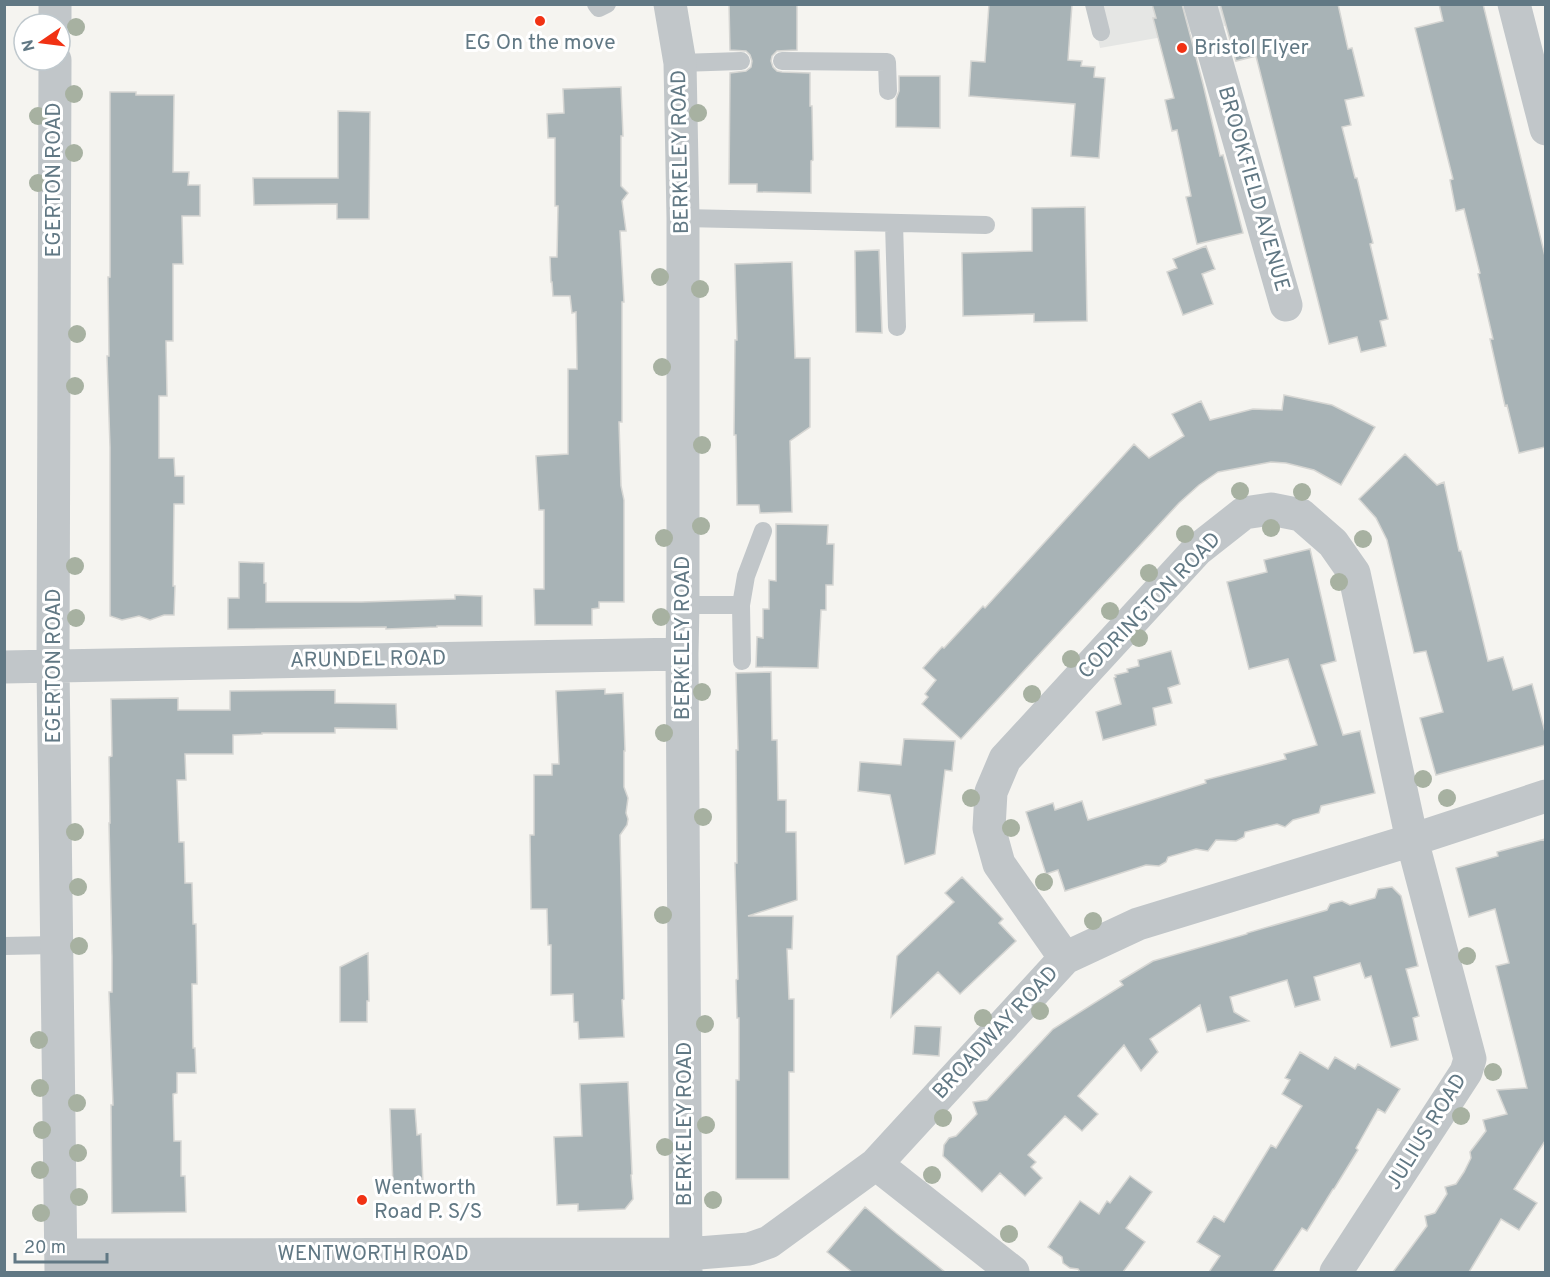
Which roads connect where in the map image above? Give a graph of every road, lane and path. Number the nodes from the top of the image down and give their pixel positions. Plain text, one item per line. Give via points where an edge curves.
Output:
1 (596, 4) edge
2 (607, 4) edge
3 (670, 4) edge
4 (1094, 4) edge
5 (1200, 4) edge
6 (1514, 4) edge
7 (1101, 32) dead end
8 (782, 61) dead end
9 (741, 62) dead end
10 (680, 63) junction
11 (55, 72) edge
12 (888, 91) dead end
13 (1545, 129) edge
14 (683, 218) junction
15 (894, 223) junction
16 (986, 225) dead end
17 (1286, 305) dead end
18 (897, 327) dead end
19 (763, 531) dead end
20 (683, 605) junction
21 (741, 605) junction
22 (682, 654) junction
23 (742, 661) dead end
24 (53, 666) junction
25 (4, 667) edge
26 (1545, 796) edge
27 (1412, 840) junction
28 (57, 945) junction
29 (4, 946) edge
30 (1065, 958) junction
31 (876, 1164) junction
32 (686, 1263) edge
33 (61, 1264) edge
34 (1013, 1272) edge
35 (1336, 1272) edge

1 - 2 lane via 599,8
3 - 10 street, BERKELEY ROAD
4 - 7 lane
5 - 17 street, BROOKFIELD AVENUE
6 - 13 street
8 - 12 lane via 887,62
9 - 10 lane
10 - 14 street, BERKELEY ROAD
11 - 24 street, EGERTON ROAD
14 - 15 lane
14 - 20 street, BERKELEY ROAD
15 - 16 lane
15 - 18 lane
19 - 21 lane via 746,576
20 - 21 lane
20 - 22 street, BERKELEY ROAD
21 - 23 lane
22 - 24 street, ARUNDEL ROAD
22 - 32 street, BERKELEY ROAD
24 - 25 street, ARUNDEL ROAD
24 - 28 street, EGERTON ROAD
26 - 27 street, BROADWAY ROAD
27 - 30 street, BROADWAY ROAD via 1138,924
27 - 30 street, CODRINGTON ROAD via 1354,573 1333,543 1301,515 1271,509 1244,513 1197,550 1005,759 991,792 988,828 999,864
27 - 35 street, JULIUS ROAD via 1470,1059 1466,1072
28 - 29 lane
28 - 33 street, EGERTON ROAD
30 - 31 street, BROADWAY ROAD
31 - 32 street, BROADWAY ROAD via 769,1242
31 - 34 street
32 - 33 street, WENTWORTH ROAD

